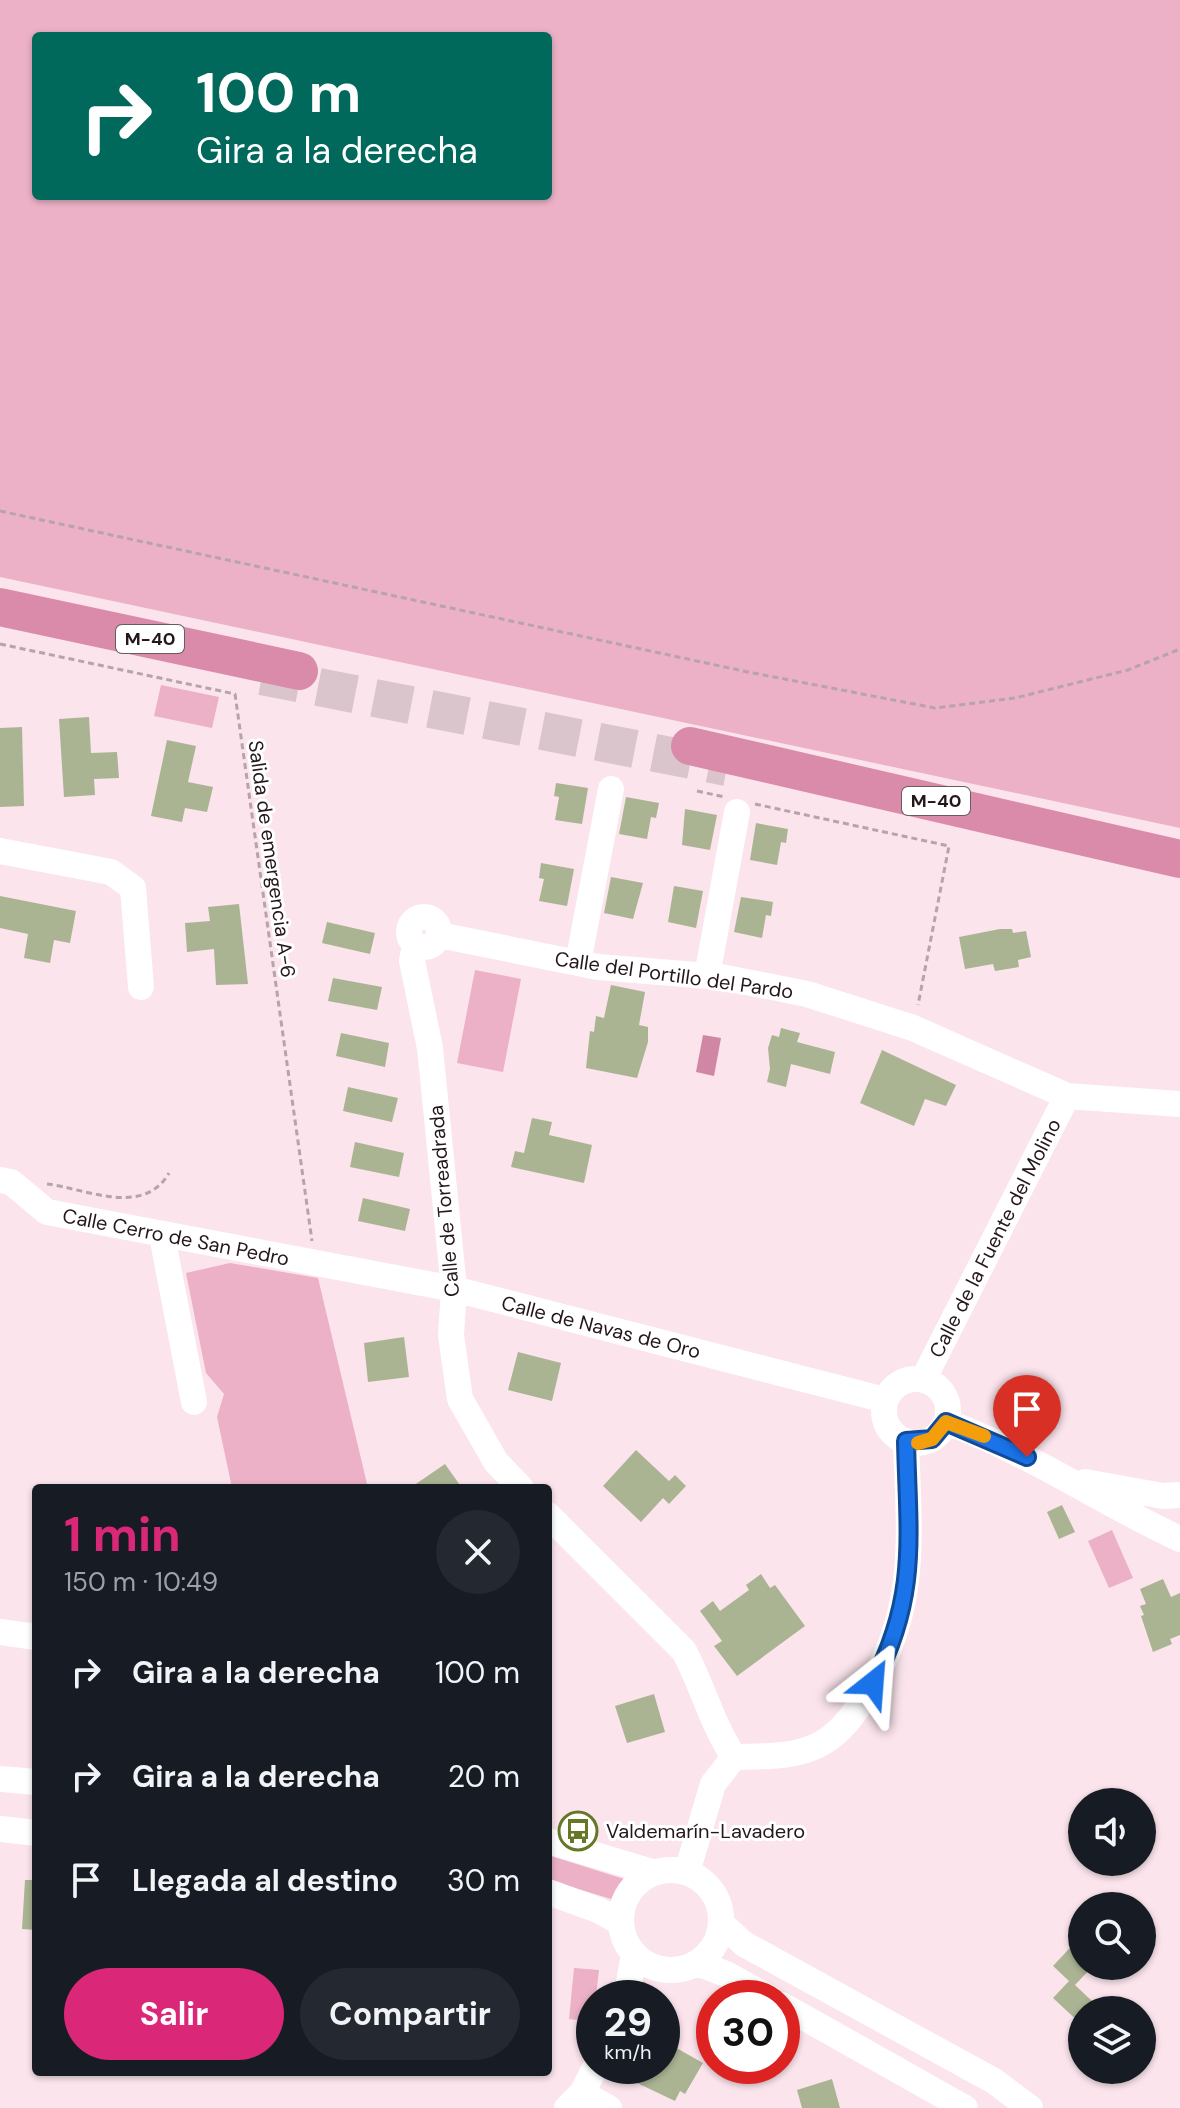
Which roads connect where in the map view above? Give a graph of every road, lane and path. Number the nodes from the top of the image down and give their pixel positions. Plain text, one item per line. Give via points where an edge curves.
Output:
1 (0, 511) edge
2 (0, 607) edge
3 (0, 644) edge
4 (1180, 649) edge
5 (299, 671) tunnel mouth
6 (690, 746) tunnel mouth
7 (611, 789) dead end
8 (697, 791) dead end
9 (735, 803) junction
10 (0, 851) edge
11 (1180, 859) edge
12 (427, 940) joint
13 (578, 963) junction
14 (707, 976) junction
15 (141, 987) dead end
16 (913, 1028) junction
17 (1067, 1096) junction
18 (1180, 1104) edge
19 (169, 1173) dead end
20 (6, 1181) edge
21 (162, 1236) junction
22 (315, 1265) junction
23 (454, 1289) junction
24 (923, 1380) junction
25 (885, 1400) junction
26 (194, 1402) dead end
27 (946, 1422) junction
28 (906, 1441) junction
29 (1075, 1481) junction
30 (517, 1484) edge
31 (1174, 1500) edge
32 (552, 1519) edge
33 (1151, 1524) junction
34 (1178, 1538) edge
35 (0, 1632) edge
36 (32, 1636) edge
37 (734, 1757) junction
38 (0, 1779) edge
39 (32, 1782) edge
40 (0, 1795) edge
41 (32, 1798) edge
42 (0, 1829) edge
43 (32, 1833) edge
44 (552, 1842) edge
45 (652, 1872) junction
46 (687, 1872) junction
47 (552, 1893) edge
48 (620, 1922) junction
49 (722, 1924) junction
50 (634, 1955) junction
51 (697, 1963) junction
52 (661, 1970) junction
53 (629, 1980) edge
54 (652, 1980) edge
55 (737, 1980) edge
56 (800, 2015) edge
57 (574, 2100) edge
58 (609, 2108) edge
59 (965, 2108) edge
60 (1030, 2108) edge

1 - 4 path via 935,708 1015,698 1128,670
2 - 5 highway, M-40
3 - 22 path, Salida de emergencia A-6 via 235,694
6 - 11 highway, M-40
7 - 13 street
8 - 9 path
9 - 14 street
9 - 16 path via 949,846
10 - 15 street via 111,872 133,888
12 - 13 street, Calle del Portillo del Pardo
12 - 23 street, Calle de Torreadrada via 412,961 430,1048
13 - 14 street, Calle del Portillo del Pardo
14 - 16 street, Calle del Portillo del Pardo via 807,994
16 - 17 street, Calle del Portillo del Pardo
17 - 18 street, Calle del Portillo del Pardo
17 - 24 street, Calle de la Fuente del Molino
19 - 20 path via 148,1192 124,1198
20 - 21 street, Calle Cerro de San Pedro via 47,1212
21 - 22 street, Calle Cerro de San Pedro
21 - 26 street
22 - 23 street, Calle de Navas de Oro
23 - 25 street, Calle de Navas de Oro
23 - 30 street, Calle de Torreadrada via 451,1335 460,1399 496,1462
24 - 25 street via 896,1385
24 - 27 street via 947,1401
25 - 28 street via 891,1432
27 - 28 street via 932,1439
27 - 29 street
28 - 37 street via 907,1594 893,1645 873,1683 858,1709 825,1742 790,1754
29 - 31 street
29 - 33 street
31 - 33 street
31 - 34 street
32 - 37 street via 684,1651 716,1730
33 - 34 street
35 - 36 street
37 - 46 street via 713,1784
38 - 39 street
40 - 41 street
42 - 43 street
44 - 45 street
45 - 46 street
45 - 48 street via 630,1889
46 - 49 street via 714,1893
47 - 48 street
48 - 50 street
49 - 51 street via 713,1948
49 - 60 street via 744,1944 994,2081
50 - 52 street
50 - 53 street
51 - 52 street
51 - 55 street
52 - 54 street
56 - 59 street
57 - 58 street

